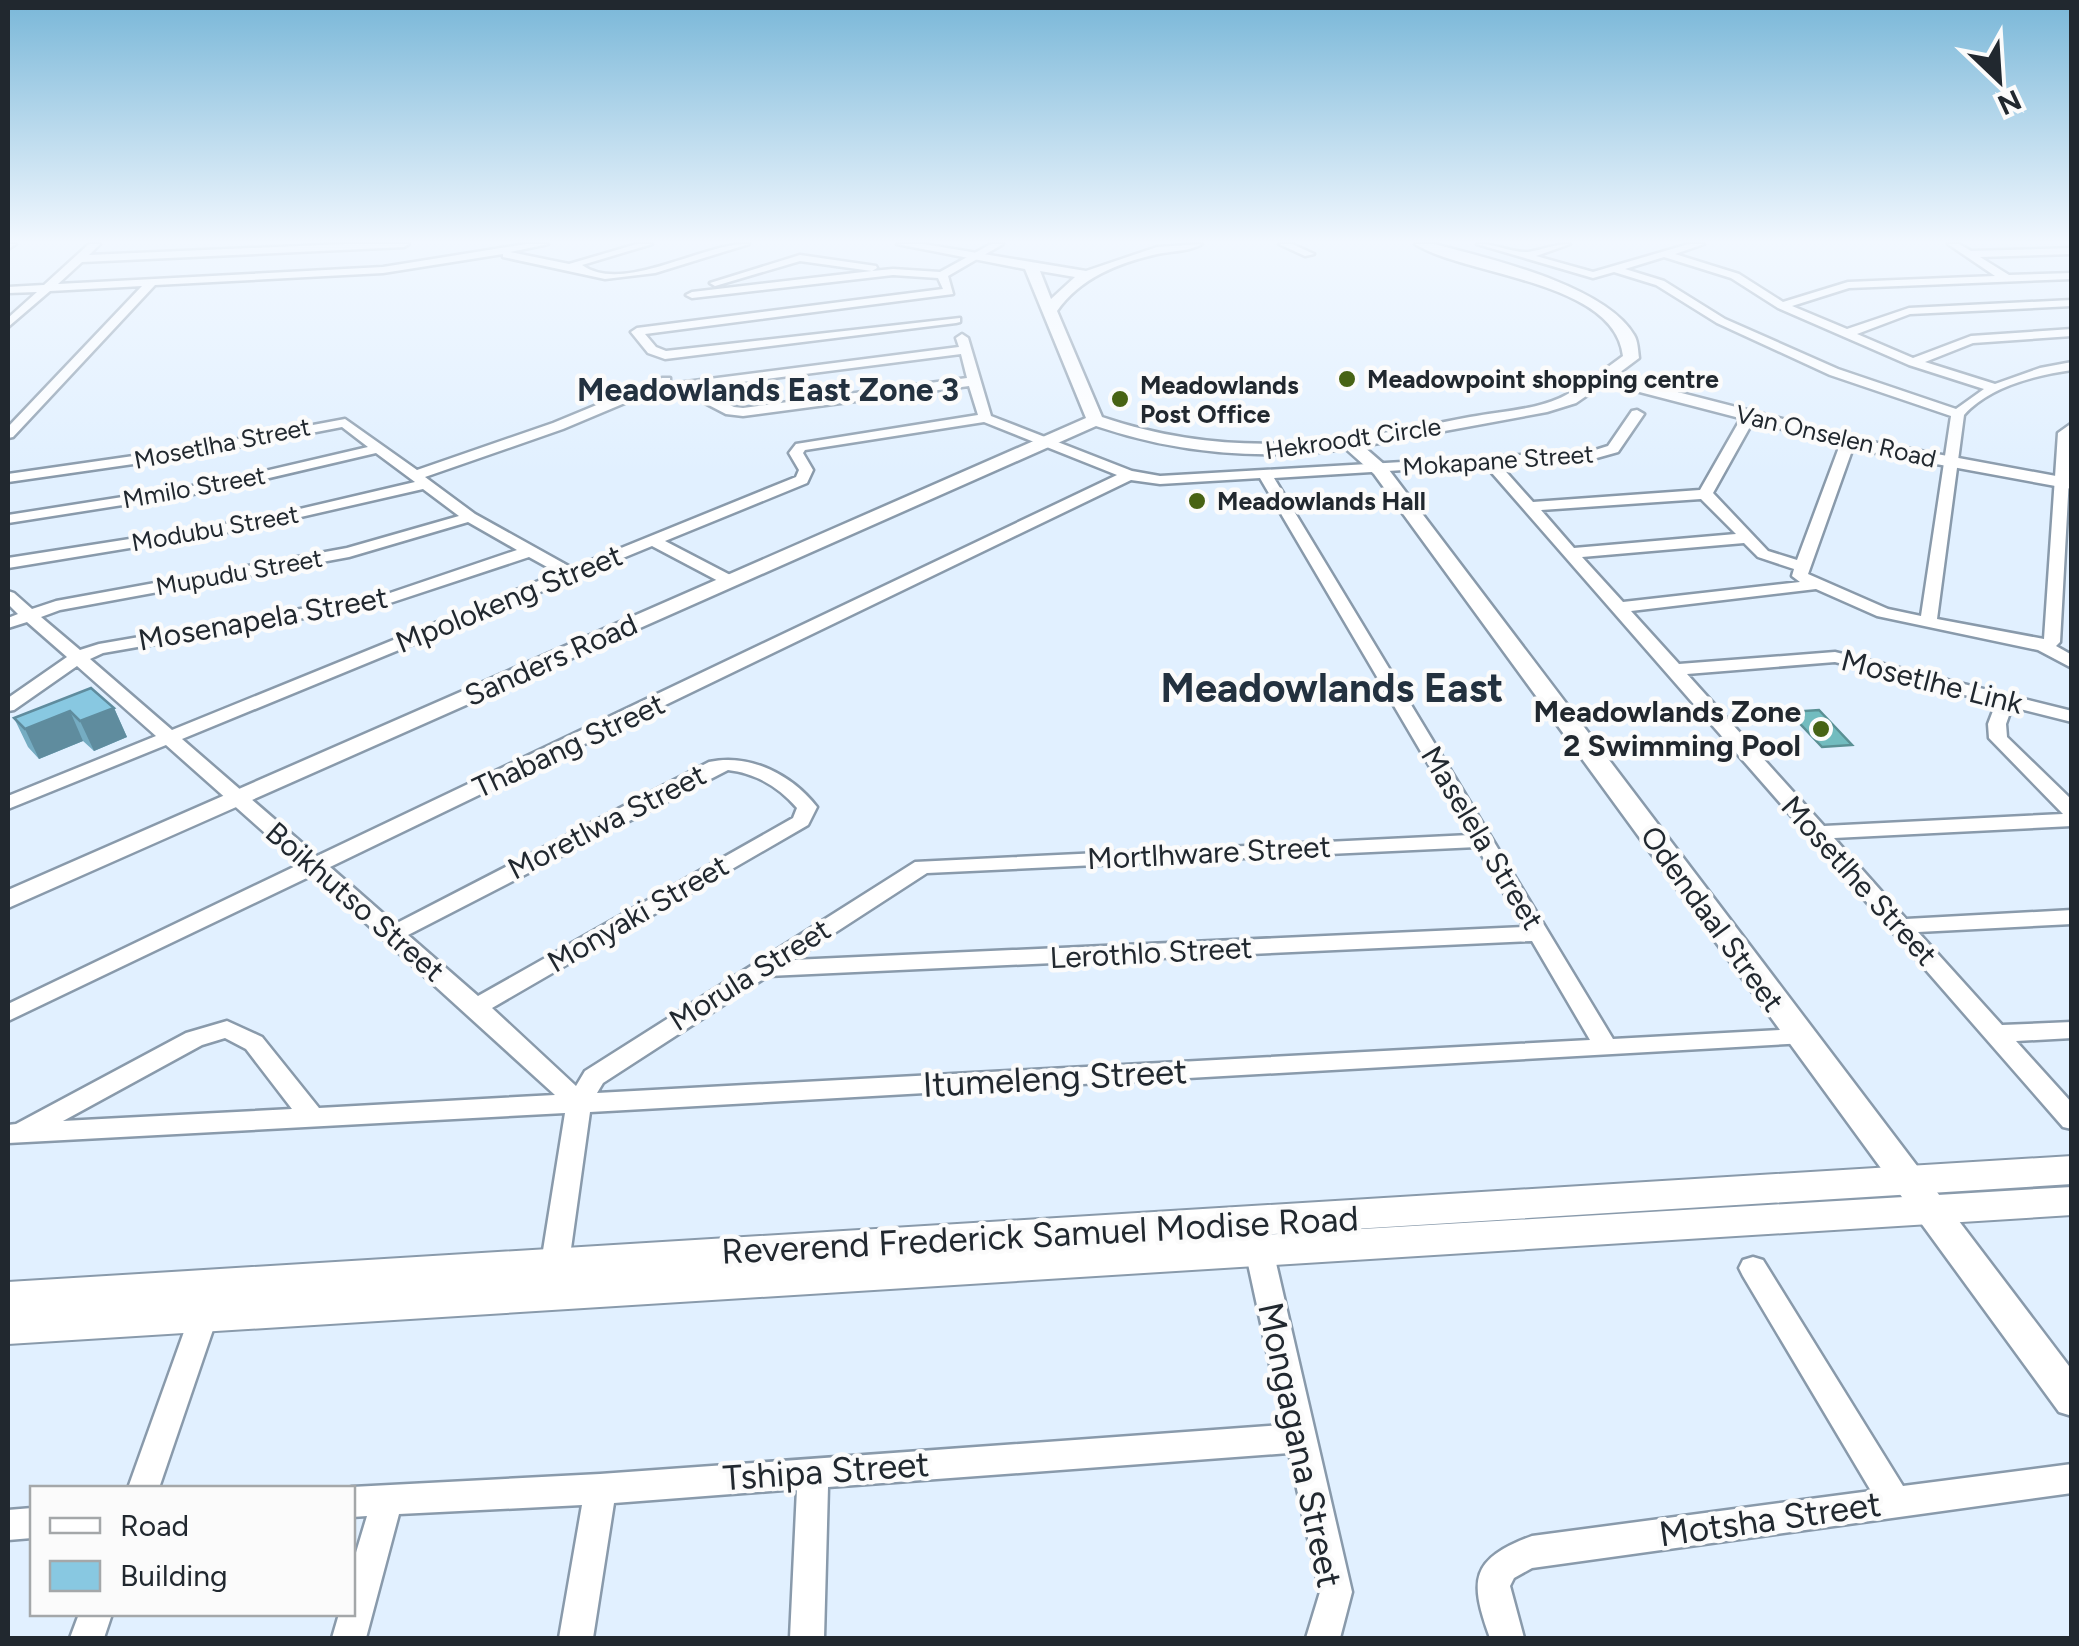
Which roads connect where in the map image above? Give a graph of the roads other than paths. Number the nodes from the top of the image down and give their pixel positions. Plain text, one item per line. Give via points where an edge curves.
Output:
1 (956, 320) edge
2 (115, 321) edge
3 (724, 321) edge
4 (949, 321) edge
5 (1052, 321) edge
6 (1614, 321) edge
7 (1723, 321) edge
8 (1815, 321) edge
9 (1885, 321) edge
10 (2072, 332) edge
11 (1845, 334) junction
12 (966, 350) junction
13 (1914, 362) junction
14 (2072, 366) edge
15 (1604, 378) junction
16 (975, 382) junction
17 (673, 384) junction
18 (1998, 389) junction
19 (1637, 414) dead end
20 (1958, 414) junction
21 (1748, 416) junction
22 (985, 418) junction
23 (1094, 420) junction
24 (2072, 427) edge
25 (8, 434) edge
26 (1046, 442) junction
27 (1348, 442) junction
28 (1848, 442) junction
29 (378, 448) junction
30 (1489, 461) junction
31 (1954, 463) junction
32 (1378, 467) junction
33 (1130, 475) junction
34 (1265, 475) junction
35 (8, 478) edge
36 (418, 481) junction
37 (2068, 483) edge
38 (1705, 494) junction
39 (1528, 507) junction
40 (470, 517) junction
41 (8, 518) edge
42 (1747, 538) junction
43 (652, 541) junction
44 (530, 552) junction
45 (1569, 553) junction
46 (8, 563) edge
47 (1802, 567) junction
48 (571, 574) junction
49 (730, 582) junction
50 (1812, 584) junction
51 (8, 596) edge
52 (1618, 608) junction
53 (28, 613) junction
54 (8, 623) edge
55 (1928, 623) junction
56 (2043, 646) junction
57 (77, 658) junction
58 (2072, 663) edge
59 (1672, 670) junction
60 (2006, 700) junction
61 (8, 706) edge
62 (2072, 717) edge
63 (168, 738) junction
64 (238, 798) junction
65 (8, 803) edge
66 (2072, 816) edge
67 (800, 821) joint
68 (1816, 834) junction
69 (1483, 840) junction
70 (936, 865) joint
71 (313, 866) junction
72 (8, 900) edge
73 (2072, 917) edge
74 (1899, 926) junction
75 (1540, 933) junction
76 (391, 935) junction
77 (762, 969) junction
78 (476, 1007) junction
79 (8, 1013) edge
80 (2072, 1030) edge
81 (1998, 1034) junction
82 (1798, 1037) junction
83 (1607, 1048) junction
84 (579, 1104) junction
85 (312, 1117) junction
86 (2072, 1120) edge
87 (13, 1134) edge
88 (2072, 1170) edge
89 (1919, 1196) junction
90 (2072, 1201) edge
91 (1259, 1250) junction
92 (555, 1263) junction
93 (1753, 1268) dead end
94 (8, 1298) edge
95 (204, 1315) junction
96 (8, 1327) edge
97 (2072, 1400) edge
98 (1300, 1438) junction
99 (813, 1472) junction
100 (2072, 1478) edge
101 (144, 1486) edge
102 (600, 1489) junction
103 (387, 1500) junction
104 (1894, 1501) junction
105 (355, 1502) edge
106 (349, 1638) edge
107 (576, 1638) edge
108 (807, 1638) edge
109 (1323, 1638) edge
110 (1507, 1638) edge

1 - 12 street
2 - 25 street
3 - 4 street via 637,332 658,354
5 - 23 street
6 - 15 street, Hekroodt Circle via 1633,354
7 - 20 street via 1834,372
8 - 11 street
9 - 11 street
10 - 13 street via 1978,338
11 - 13 street
12 - 16 street
12 - 17 street, Modubu Street
13 - 18 street
14 - 18 street via 2048,368
15 - 21 street, Van Onselen Road
15 - 27 street, Hekroodt Circle via 1557,405
16 - 17 street via 739,412
16 - 22 street
17 - 36 street, Modubu Street
18 - 20 street
19 - 30 street, Mokapane Street via 1607,452
20 - 31 street
21 - 28 street, Van Onselen Road
21 - 38 street
22 - 26 street, Mokapane Street
22 - 43 street, Mpolokeng Street via 801,447 796,452 806,470 802,480
23 - 26 street, Sanders Road
23 - 27 street, Hekroodt Circle via 1192,450 1276,451
24 - 37 street via 2065,433
26 - 33 street, Mokapane Street
26 - 49 street, Sanders Road
27 - 32 street, Odendaal Street
28 - 31 street, Van Onselen Road
28 - 47 street
29 - 35 street, Mosetlha Street via 349,424 328,423 196,451
29 - 36 street, Mosetlha Street
29 - 41 street, Mmilo Street via 218,486
30 - 32 street, Mokapane Street
30 - 39 street, Mosetlhe Street
31 - 37 street, Van Onselen Road
31 - 55 street
32 - 34 street, Mokapane Street
32 - 82 street, Odendaal Street
33 - 34 street, Mokapane Street
33 - 71 street, Thabang Street
34 - 69 street, Maselela Street
36 - 40 street, Mosetlha Street
36 - 46 street, Modubu Street via 268,520
37 - 56 street via 2052,642
38 - 39 street
38 - 42 street
39 - 45 street, Mosetlhe Street
40 - 44 street, Mosetlha Street
40 - 53 street, Mupudu Street via 349,552
42 - 45 street
42 - 47 street via 1764,554
43 - 48 street, Mpolokeng Street
43 - 49 street
44 - 48 street, Mosetlha Street
44 - 57 street, Mosenapela Street via 390,598 112,646
45 - 52 street, Mosetlhe Street
47 - 50 street via 1800,576
48 - 63 street, Mpolokeng Street
49 - 64 street, Sanders Road
50 - 52 street
50 - 55 street
51 - 53 street, Boikhutso Street
52 - 59 street, Mosetlhe Street
53 - 54 street, Mupudu Street
53 - 57 street, Boikhutso Street
55 - 56 street
56 - 58 street
57 - 61 street, Mosenapela Street
57 - 63 street, Boikhutso Street
59 - 60 street, Mosetlhe Link via 1835,656
59 - 68 street, Mosetlhe Street
60 - 62 street, Mosetlhe Link
60 - 66 street via 1998,738
63 - 64 street, Boikhutso Street
63 - 65 street, Mpolokeng Street
64 - 71 street, Boikhutso Street
64 - 72 street, Sanders Road
66 - 68 street
67 - 76 street, Moretlwa Street via 807,807 790,790 741,765 716,766
67 - 78 street, Monyaki Street
68 - 74 street, Mosetlhe Street
69 - 70 street, Mortlhware Street
69 - 75 street, Maselela Street
70 - 77 street, Morula Street via 910,872
71 - 76 street, Boikhutso Street
71 - 79 street, Thabang Street
73 - 74 street
74 - 81 street, Mosetlhe Street
75 - 77 street, Lerothlo Street
75 - 83 street, Maselela Street
76 - 78 street, Boikhutso Street
77 - 84 street, Morula Street via 602,1069
78 - 84 street, Boikhutso Street
80 - 81 street
81 - 86 street, Mosetlhe Street
82 - 83 street, Itumeleng Street
82 - 89 street, Odendaal Street
83 - 84 street, Itumeleng Street
84 - 85 street, Itumeleng Street
84 - 92 street
85 - 87 street, Itumeleng Street
85 - 87 street, Itumeleng Street via 254,1043 227,1029 194,1039
88 - 89 main road, Reverend Frederick Samuel Modise Road
89 - 90 main road, Reverend Frederick Samuel Modise Road
89 - 91 main road, Reverend Frederick Samuel Modise Road
89 - 92 main road, Reverend Frederick Samuel Modise Road
89 - 97 street, Odendaal Street
91 - 95 main road, Reverend Frederick Samuel Modise Road
91 - 98 street, Mongagana Street
92 - 94 main road, Reverend Frederick Samuel Modise Road
93 - 104 street
95 - 96 main road, Reverend Frederick Samuel Modise Road
95 - 101 street
98 - 99 street, Tshipa Street
98 - 109 street, Mongagana Street via 1336,1592
99 - 102 street, Tshipa Street
99 - 108 street
100 - 104 street, Motsha Street
102 - 103 street, Tshipa Street
102 - 107 street
103 - 105 street, Tshipa Street
103 - 106 street
104 - 110 street, Motsha Street via 1532,1552 1502,1567 1491,1595

